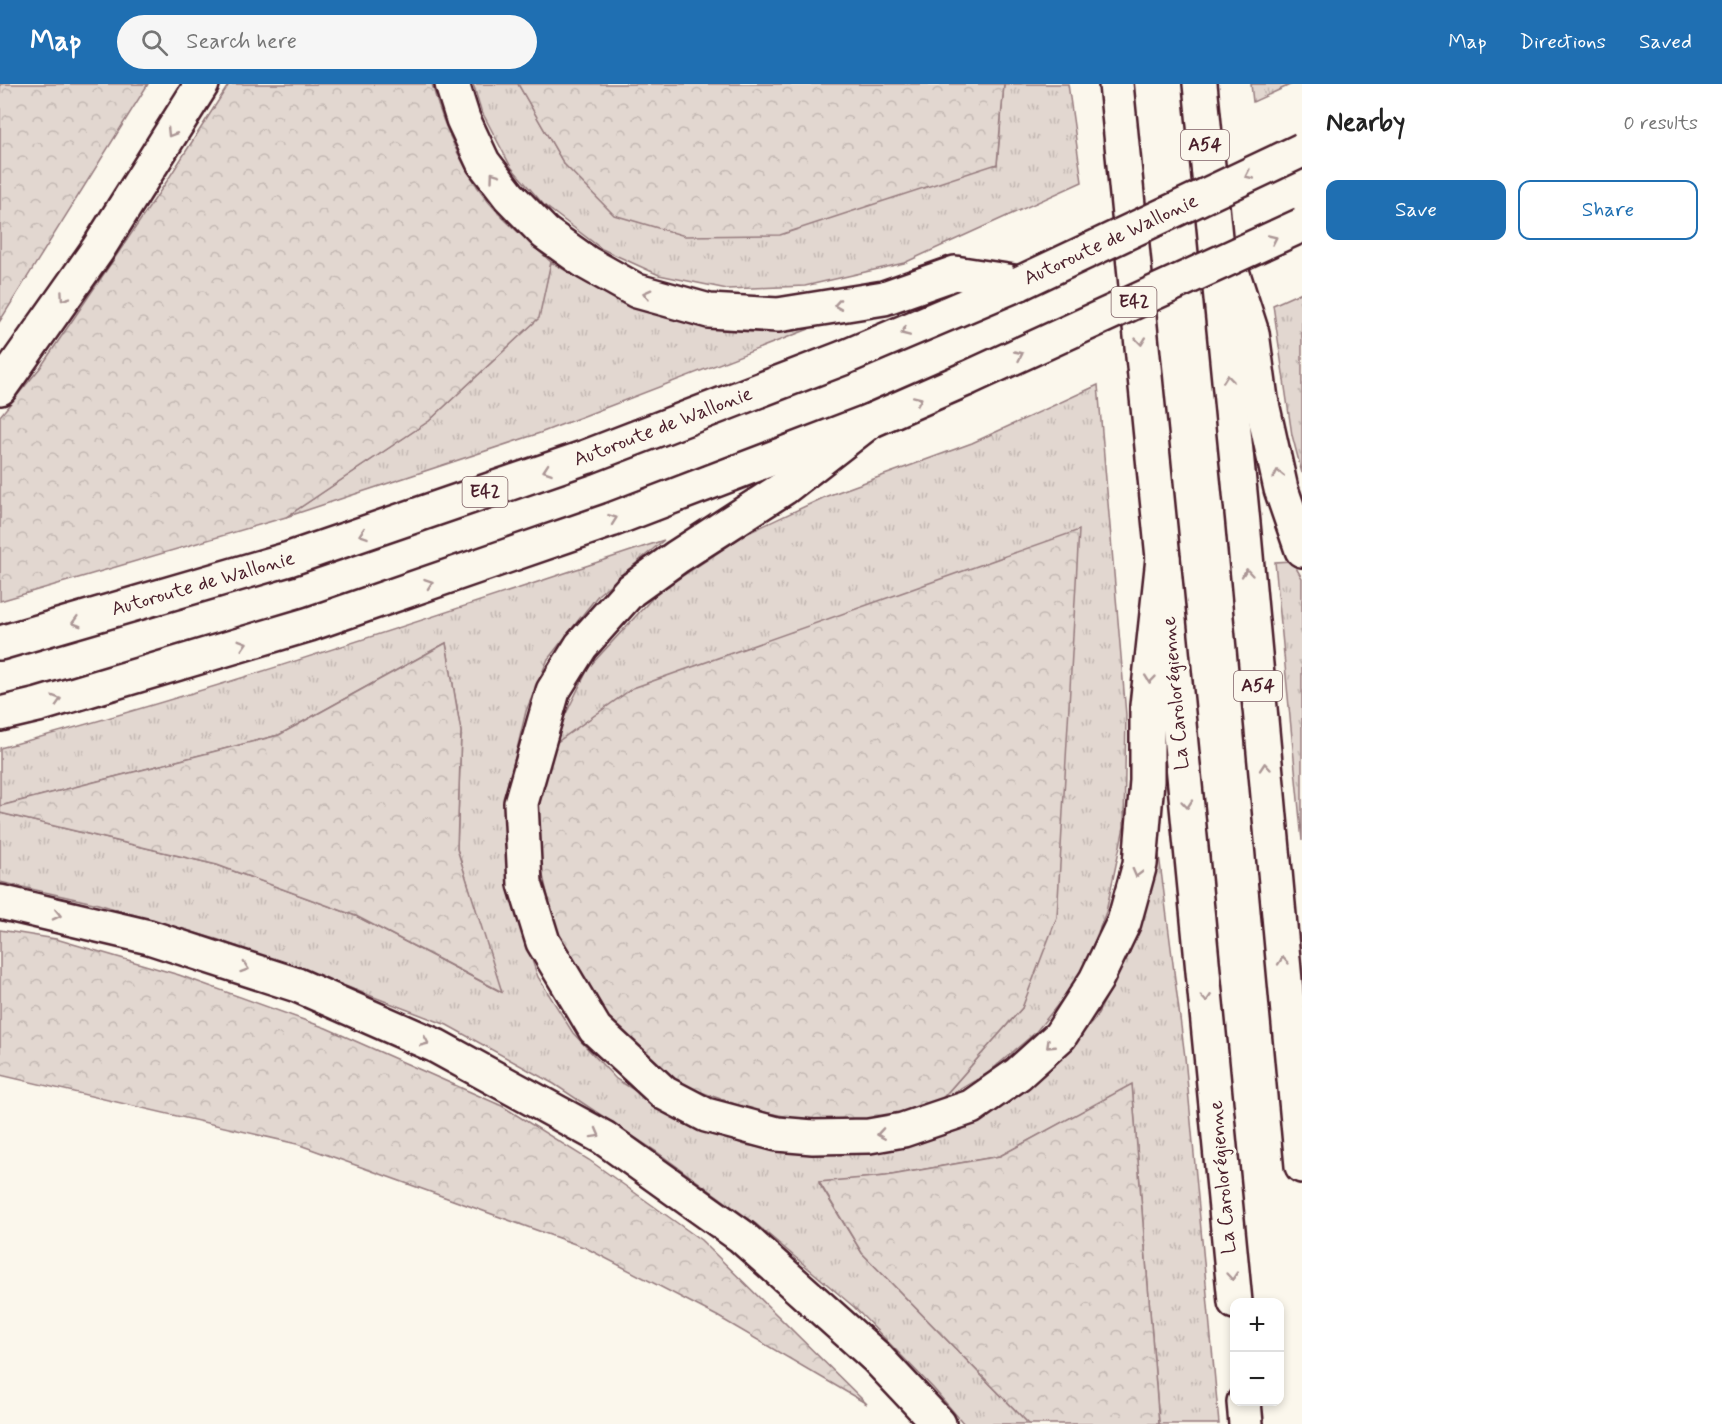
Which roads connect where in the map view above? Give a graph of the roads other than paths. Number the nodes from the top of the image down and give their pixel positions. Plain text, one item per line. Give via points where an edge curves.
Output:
1 (202, 84) edge
2 (452, 84) edge
3 (1103, 84) edge
4 (1116, 84) edge
5 (1200, 84) edge
6 (1302, 150) edge
7 (1122, 157) junction
8 (1211, 207) junction
9 (1302, 225) edge
10 (1020, 283) junction
11 (0, 388) edge
12 (870, 421) junction
13 (1302, 550) edge
14 (1163, 558) junction
15 (0, 643) edge
16 (0, 714) edge
17 (0, 902) edge
18 (1302, 1166) edge
19 (1235, 1298) edge
20 (1244, 1406) edge
21 (939, 1424) edge
22 (1246, 1424) edge

1 -> 11 highway via 98,249
10 -> 2 highway via 955,273 884,298 778,315 709,311 637,291 554,239 509,196 483,162 463,120
3 - 7 highway
4 - 7 highway, La Carolorégienne
5 - 8 highway, A54
6 -> 10 highway, Autoroute de Wallonie / E42, bridge
7 -> 14 highway, La Carolorégienne
13 -> 8 highway via 1281,489 1261,399 1252,333
18 -> 8 highway, A54
12 -> 9 highway, E42, bridge
10 -> 15 highway, Autoroute de Wallonie / E42 via 843,358 575,461 289,559
14 -> 12 highway via 1147,706 1148,781 1140,864 1124,922 1096,980 1060,1035 1018,1074 971,1107 903,1130 869,1136 813,1137 777,1134 706,1115 664,1093 595,1029 543,942 525,884 521,803 553,691 581,646 630,591 784,488
16 -> 12 highway, E42 via 310,624 611,520
14 -> 19 highway, La Carolorégienne
17 -> 21 highway via 149,937 297,985 436,1046 604,1138 741,1236 876,1357
20 - 22 highway

